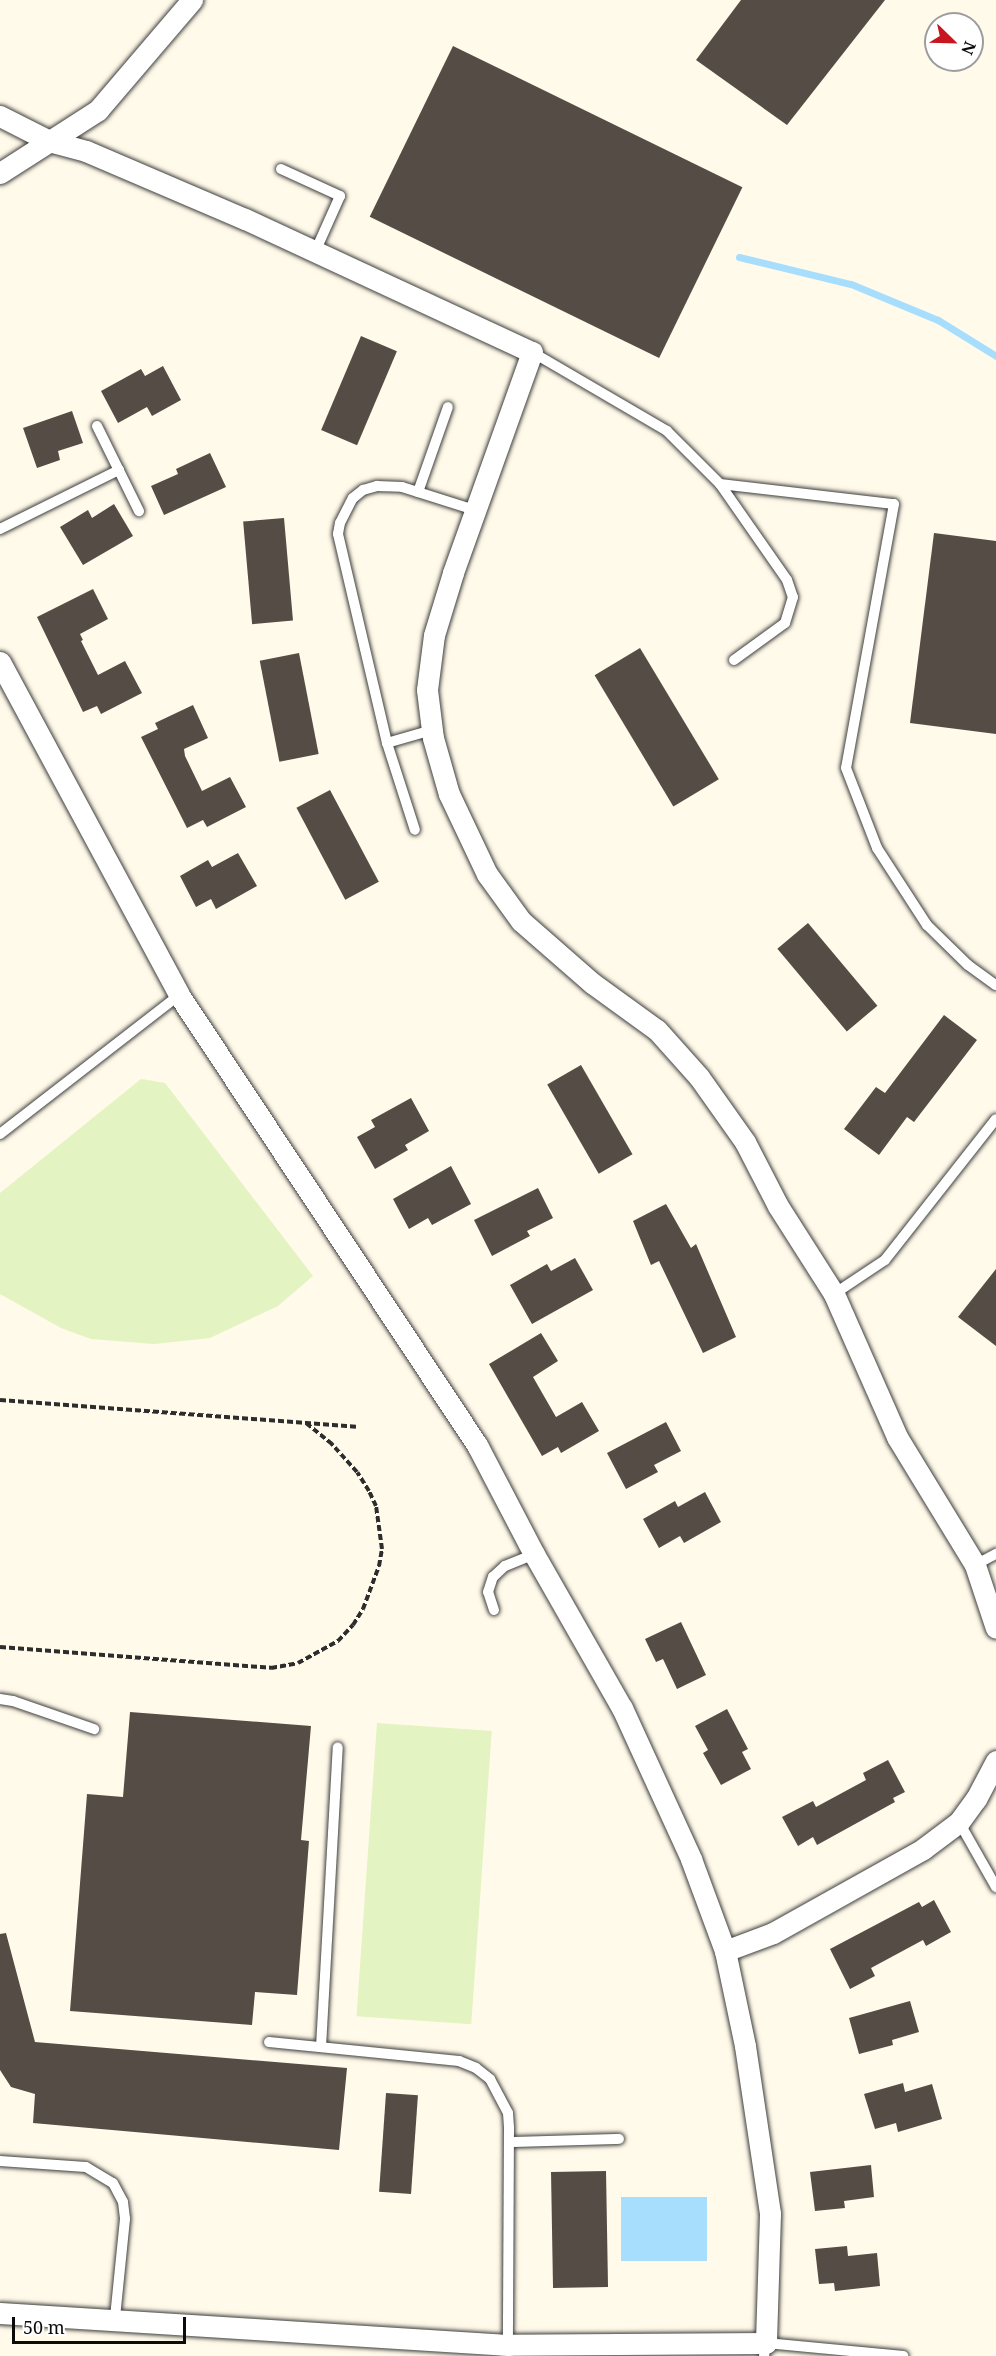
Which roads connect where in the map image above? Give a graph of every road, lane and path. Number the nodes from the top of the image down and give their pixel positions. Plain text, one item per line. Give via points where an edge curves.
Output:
1 (192, 0) edge
2 (0, 116) edge
3 (49, 141) junction
4 (281, 169) dead end
5 (0, 173) edge
6 (315, 252) junction
7 (532, 352) junction
8 (448, 407) dead end
9 (97, 426) dead end
10 (119, 470) junction
11 (720, 484) junction
12 (418, 492) junction
13 (476, 510) junction
14 (139, 511) dead end
15 (0, 529) edge
16 (734, 660) dead end
17 (0, 662) edge
18 (432, 730) junction
19 (387, 743) junction
20 (415, 831) dead end
21 (996, 985) edge
22 (179, 995) junction
23 (996, 1119) edge
24 (0, 1134) edge
25 (834, 1294) junction
26 (0, 1400) edge
27 (306, 1423) junction
28 (356, 1427) dead end
29 (534, 1554) junction
30 (996, 1554) edge
31 (975, 1565) junction
32 (494, 1610) dead end
33 (996, 1628) edge
34 (0, 1647) edge
35 (0, 1699) edge
36 (94, 1729) dead end
37 (338, 1747) dead end
38 (996, 1761) edge
39 (959, 1822) junction
40 (996, 1887) edge
41 (725, 1952) junction
42 (269, 2042) dead end
43 (321, 2048) junction
44 (619, 2139) dead end
45 (510, 2142) junction
46 (0, 2162) edge
47 (0, 2313) edge
48 (115, 2318) junction
49 (508, 2345) junction
50 (765, 2350) edge
51 (903, 2356) edge

1 - 3 street via 98,110
2 - 3 street
3 - 5 street
3 - 6 street via 86,151
4 - 6 lane via 340,196
6 - 7 street
7 - 11 lane via 667,432
7 - 13 street
8 - 12 lane
9 - 10 lane
10 - 14 lane
10 - 15 lane
11 - 16 lane via 787,580 793,597 785,623
11 - 21 lane via 894,504 846,768 877,848 927,925
12 - 13 lane
12 - 19 lane via 377,486 363,490 345,511 338,534
13 - 18 street via 434,635 427,690
17 - 22 street
18 - 19 lane
18 - 25 street via 448,794 486,874 520,921 592,983 657,1030 699,1077 745,1143 778,1206
19 - 20 lane
22 - 24 lane
22 - 29 street via 477,1445
23 - 25 lane via 885,1260
25 - 31 street via 897,1437
26 - 27 path
27 - 28 path
27 - 34 path via 357,1472 376,1506 382,1549 376,1576 363,1609 338,1641 298,1663 271,1668
29 - 32 lane via 505,1566 493,1578 488,1592
29 - 41 street via 622,1708 691,1859
30 - 31 lane
31 - 33 street
35 - 36 lane
37 - 43 lane
38 - 39 street
39 - 40 lane
39 - 41 street via 923,1849 773,1933
41 - 50 street via 745,2046 770,2214
42 - 43 lane
43 - 45 lane via 459,2061 476,2068 490,2079 508,2113
44 - 45 lane
45 - 49 lane
46 - 48 lane via 86,2167 113,2182 123,2202 125,2219
47 - 48 street
48 - 49 street
49 - 50 street
50 - 51 lane

